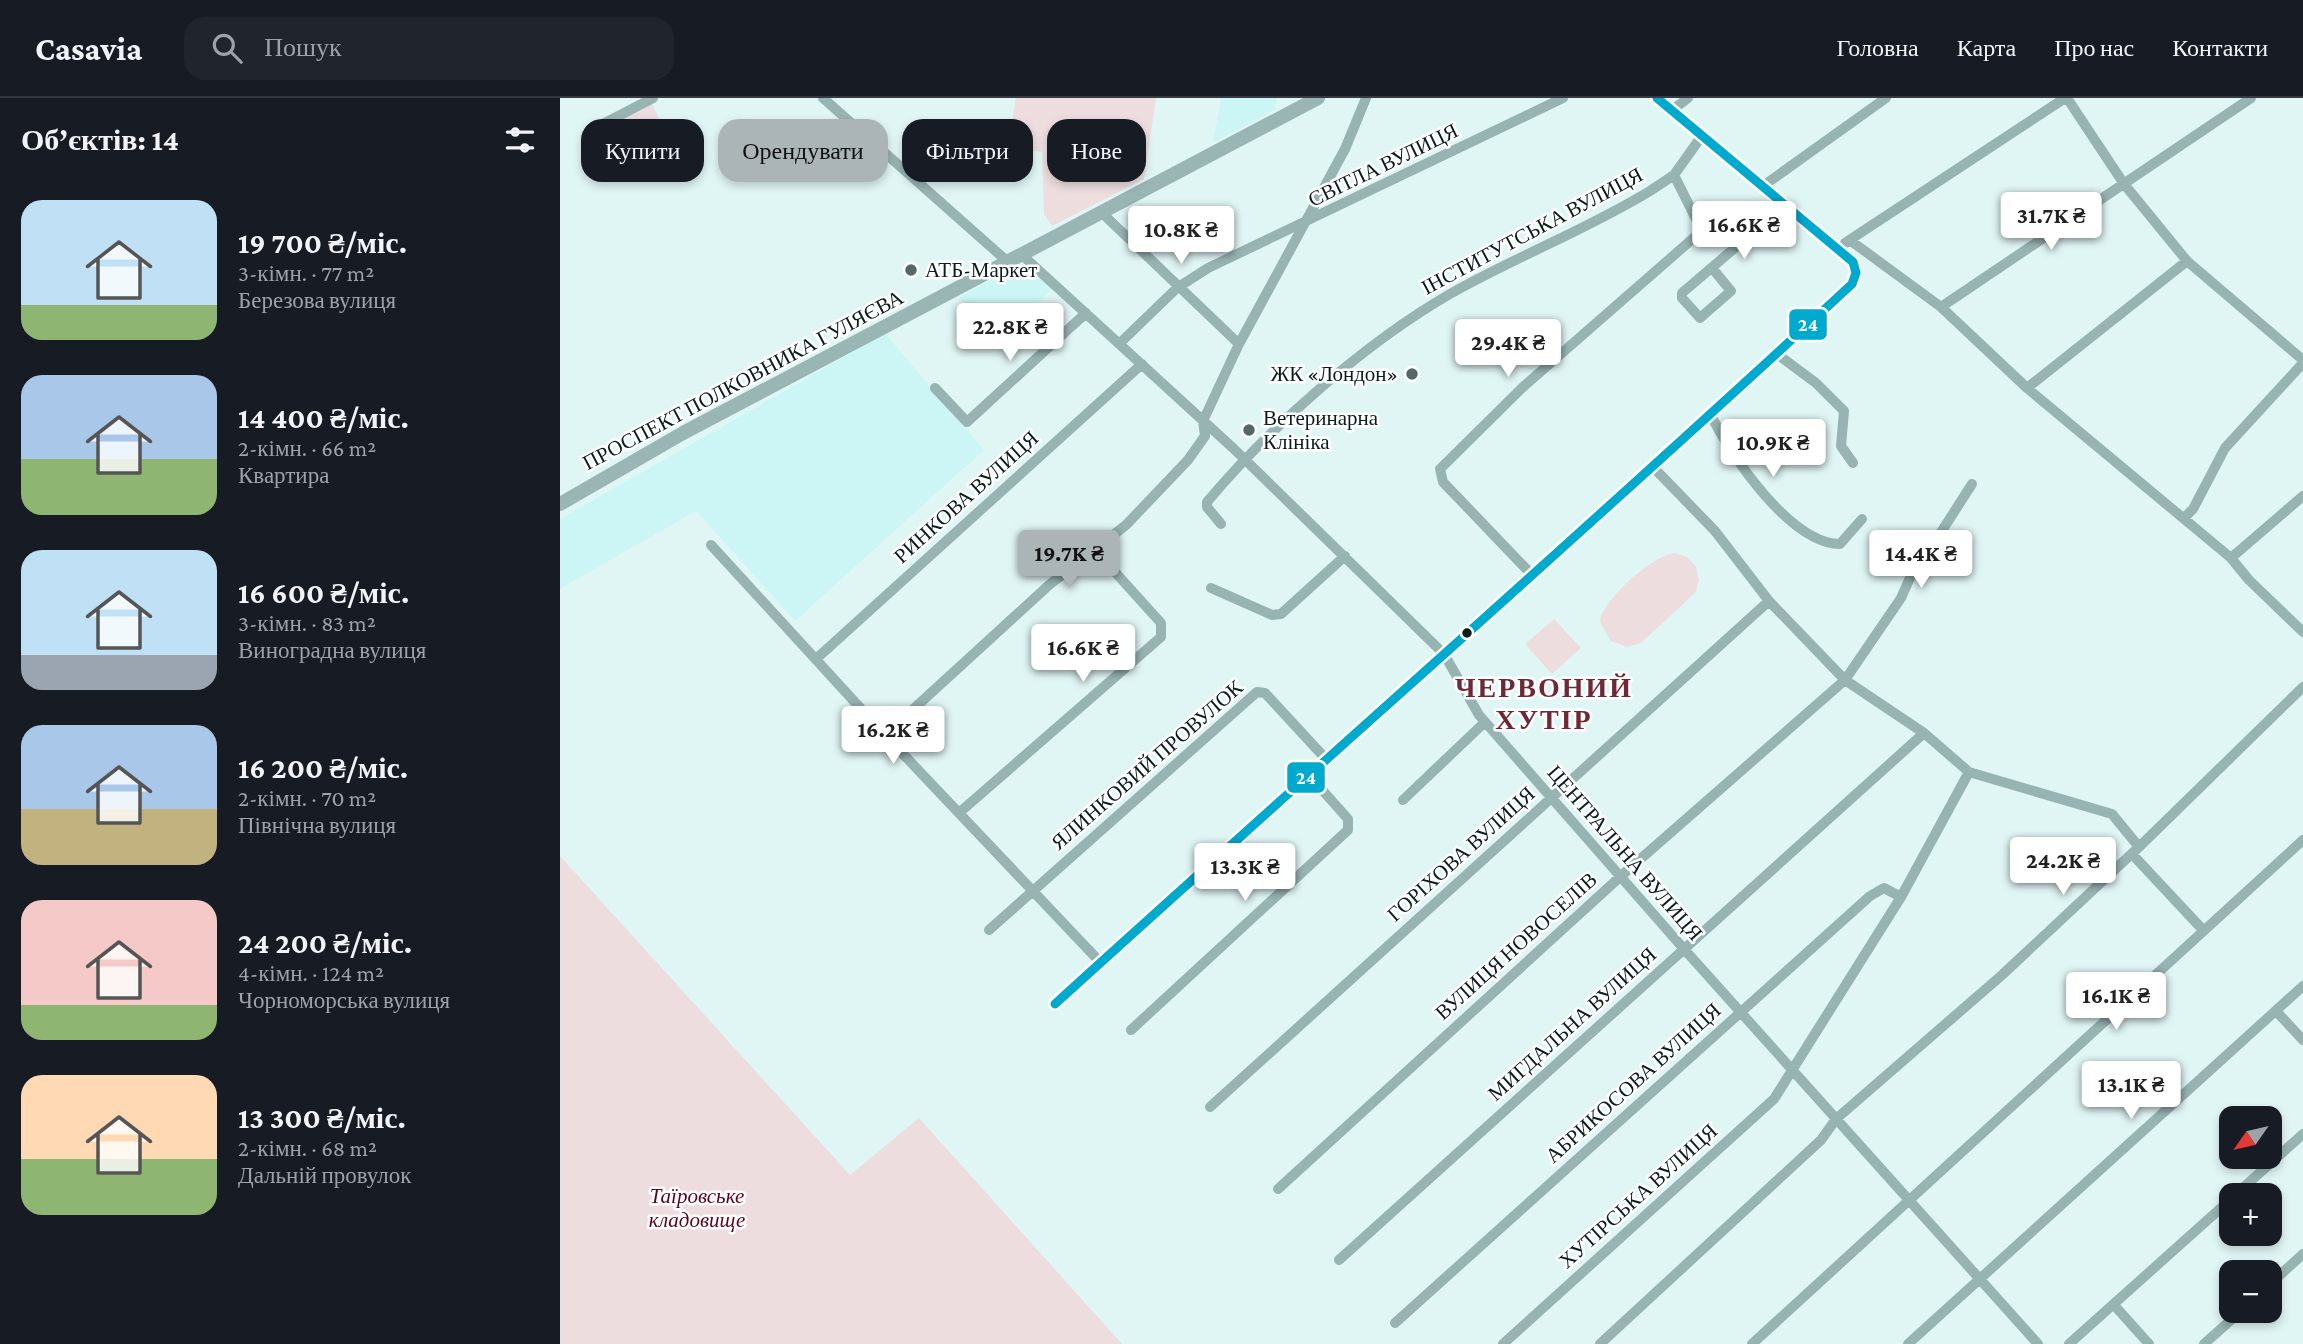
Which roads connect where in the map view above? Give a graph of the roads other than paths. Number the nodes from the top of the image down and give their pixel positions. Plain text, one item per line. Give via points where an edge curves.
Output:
1 (653, 98) edge
2 (824, 98) edge
3 (1318, 98) edge
4 (1366, 98) edge
5 (1563, 98) edge
6 (1657, 98) edge
7 (1688, 98) edge
8 (1886, 98) edge
9 (2066, 98) edge
10 (2251, 98) edge
11 (1671, 111) junction
12 (613, 119) edge
13 (1701, 137) junction
14 (1674, 175) junction
15 (2124, 184) junction
16 (1763, 186) junction
17 (1785, 205) junction
18 (1101, 212) junction
19 (1307, 223) junction
20 (1851, 241) junction
21 (1836, 247) junction
22 (1022, 255) junction
23 (2187, 261) junction
24 (1008, 262) junction
25 (1712, 268) junction
26 (1179, 286) junction
27 (1941, 307) junction
28 (1086, 313) junction
29 (1120, 343) junction
30 (1239, 344) junction
31 (1777, 354) junction
32 (2303, 362) edge
33 (1142, 364) junction
34 (935, 388) dead end
35 (2027, 388) junction
36 (1711, 415) junction
37 (1203, 421) junction
38 (1243, 458) junction
39 (1853, 463) dead end
40 (1654, 468) junction
41 (1972, 484) dead end
42 (2303, 496) edge
43 (560, 504) edge
44 (1862, 519) dead end
45 (2184, 519) junction
46 (1222, 524) dead end
47 (711, 545) dead end
48 (1096, 551) junction
49 (1345, 556) junction
50 (2234, 556) junction
51 (1533, 576) junction
52 (1211, 588) dead end
53 (1769, 601) junction
54 (2302, 630) edge
55 (1444, 654) junction
56 (816, 659) junction
57 (1845, 680) junction
58 (2303, 687) edge
59 (1485, 722) junction
60 (1924, 733) junction
61 (885, 735) junction
62 (1325, 758) junction
63 (1969, 772) junction
64 (1308, 774) junction
65 (1552, 797) junction
66 (1403, 800) dead end
67 (960, 812) junction
68 (2303, 840) edge
69 (2136, 851) junction
70 (1621, 876) junction
71 (1034, 892) junction
72 (1901, 897) junction
73 (989, 930) dead end
74 (2203, 930) junction
75 (1684, 949) junction
76 (1101, 963) junction
77 (2303, 986) edge
78 (1055, 1004) dead end
79 (2276, 1011) junction
80 (1740, 1013) junction
81 (1131, 1030) dead end
82 (2303, 1040) edge
83 (1793, 1071) junction
84 (1210, 1107) dead end
85 (1836, 1119) junction
86 (2303, 1134) edge
87 (2248, 1183) edge
88 (1278, 1189) dead end
89 (1910, 1202) junction
90 (2219, 1210) edge
91 (2303, 1254) edge
92 (1339, 1260) dead end
93 (2282, 1273) edge
94 (1980, 1279) junction
95 (2114, 1305) junction
96 (1395, 1323) dead end
97 (2228, 1323) edge
98 (1503, 1344) edge
99 (1600, 1344) edge
100 (1752, 1344) edge
101 (1908, 1344) edge
102 (2038, 1344) edge
103 (2069, 1344) edge
104 (2149, 1344) edge
105 (2204, 1344) edge

1 - 12 street
2 - 24 street
3 - 18 main road, ПРОСПЕКТ ПОЛКОВНИКА ГУЛЯЄВА
4 - 19 street
5 - 19 street, СВІТЛА ВУЛИЦЯ
6 - 11 street
7 - 11 street
8 - 16 street
9 - 15 street
9 - 20 street
10 - 15 street
11 - 13 street
13 - 14 street, ІНСТИТУТСЬКА ВУЛИЦЯ
13 - 16 street
14 - 38 street, ІНСТИТУТСЬКА ВУЛИЦЯ via 1634,201 1449,295 1349,366
14 - 51 street via 1699,225 1697,235 1523,387 1440,469 1444,482
15 - 23 street
15 - 27 street
16 - 17 street
17 - 21 street
17 - 25 street
18 - 22 main road, ПРОСПЕКТ ПОЛКОВНИКА ГУЛЯЄВА
18 - 26 street
19 - 26 street
19 - 30 street, СВІТЛА ВУЛИЦЯ
20 - 21 street
20 - 27 street
21 - 31 street via 1856,268 1852,284
22 - 24 main road, ПРОСПЕКТ ПОЛКОВНИКА ГУЛЯЄВА
22 - 28 street, ЦЕНТРАЛЬНА ВУЛИЦЯ
23 - 32 street
23 - 35 street
24 - 43 main road, ПРОСПЕКТ ПОЛКОВНИКА ГУЛЯЄВА via 683,433
25 - 25 street via 1731,291 1700,318 1681,296
26 - 29 street
26 - 30 street
27 - 35 street
28 - 29 street, ЦЕНТРАЛЬНА ВУЛИЦЯ
28 - 34 street via 967,422
29 - 33 street, ЦЕНТРАЛЬНА ВУЛИЦЯ
30 - 37 street, СВІТЛА ВУЛИЦЯ
31 - 36 street
31 - 39 street via 1844,411 1841,446
32 - 45 street via 2225,447
33 - 37 street, ЦЕНТРАЛЬНА ВУЛИЦЯ
33 - 56 street, РИНКОВА ВУЛИЦЯ
35 - 45 street
36 - 40 street
36 - 44 street via 1734,459 1808,534 1840,544
37 - 38 street, ЦЕНТРАЛЬНА ВУЛИЦЯ
37 - 48 street, СВІТЛА ВУЛИЦЯ via 1205,436 1188,460
38 - 46 street, ІНСТИТУТСЬКА ВУЛИЦЯ via 1207,502
38 - 49 street, ЦЕНТРАЛЬНА ВУЛИЦЯ
40 - 51 street
40 - 53 street via 1715,531
41 - 57 street, ВУЛИЦЯ НОВОСЕЛІВ
42 - 50 street
45 - 50 street
47 - 56 street
48 - 61 street, СВІТЛА ВУЛИЦЯ via 1049,585
48 - 67 street via 1161,623 1163,634
49 - 52 street via 1281,614 1272,615
49 - 55 street, ЦЕНТРАЛЬНА ВУЛИЦЯ
50 - 54 street via 2249,580
51 - 55 street
53 - 57 street
53 - 65 street, ГОРІХОВА ВУЛИЦЯ
55 - 59 street, ЦЕНТРАЛЬНА ВУЛИЦЯ
55 - 62 street
56 - 61 street
57 - 60 street
57 - 70 street, ВУЛИЦЯ НОВОСЕЛІВ
58 - 69 street
59 - 65 street, ЦЕНТРАЛЬНА ВУЛИЦЯ
59 - 66 street
60 - 63 street
60 - 75 street, МИГДАЛЬНА ВУЛИЦЯ
61 - 67 street
62 - 64 street
62 - 71 street, ЯЛИНКОВИЙ ПРОВУЛОК via 1265,693 1257,692
63 - 69 street via 2112,814
63 - 72 street
64 - 76 street
64 - 81 street via 1348,819 1348,830
65 - 70 street, ЦЕНТРАЛЬНА ВУЛИЦЯ
65 - 84 street, ГОРІХОВА ВУЛИЦЯ
67 - 71 street
68 - 74 street
69 - 74 street
69 - 85 street
70 - 75 street, ЦЕНТРАЛЬНА ВУЛИЦЯ
70 - 88 street, ВУЛИЦЯ НОВОСЕЛІВ
71 - 73 street, ЯЛИНКОВИЙ ПРОВУЛОК
71 - 76 street
72 - 80 street, АБРИКОСОВА ВУЛИЦЯ via 1884,888 1870,896
72 - 83 street
74 - 89 street
75 - 80 street, ЦЕНТРАЛЬНА ВУЛИЦЯ
75 - 92 street, МИГДАЛЬНА ВУЛИЦЯ
76 - 78 street
77 - 79 street
79 - 82 street
79 - 94 street
80 - 83 street, ЦЕНТРАЛЬНА ВУЛИЦЯ
80 - 96 street, АБРИКОСОВА ВУЛИЦЯ
83 - 85 street, ЦЕНТРАЛЬНА ВУЛИЦЯ
83 - 98 street, ХУТІРСЬКА ВУЛИЦЯ via 1774,1100
85 - 89 street, ЦЕНТРАЛЬНА ВУЛИЦЯ
85 - 99 street via 1821,1140
86 - 87 street
89 - 94 street, ЦЕНТРАЛЬНА ВУЛИЦЯ
89 - 100 street
90 - 95 street
91 - 93 street
94 - 101 street
94 - 102 street, ЦЕНТРАЛЬНА ВУЛИЦЯ
95 - 103 street
95 - 104 street
97 - 105 street

